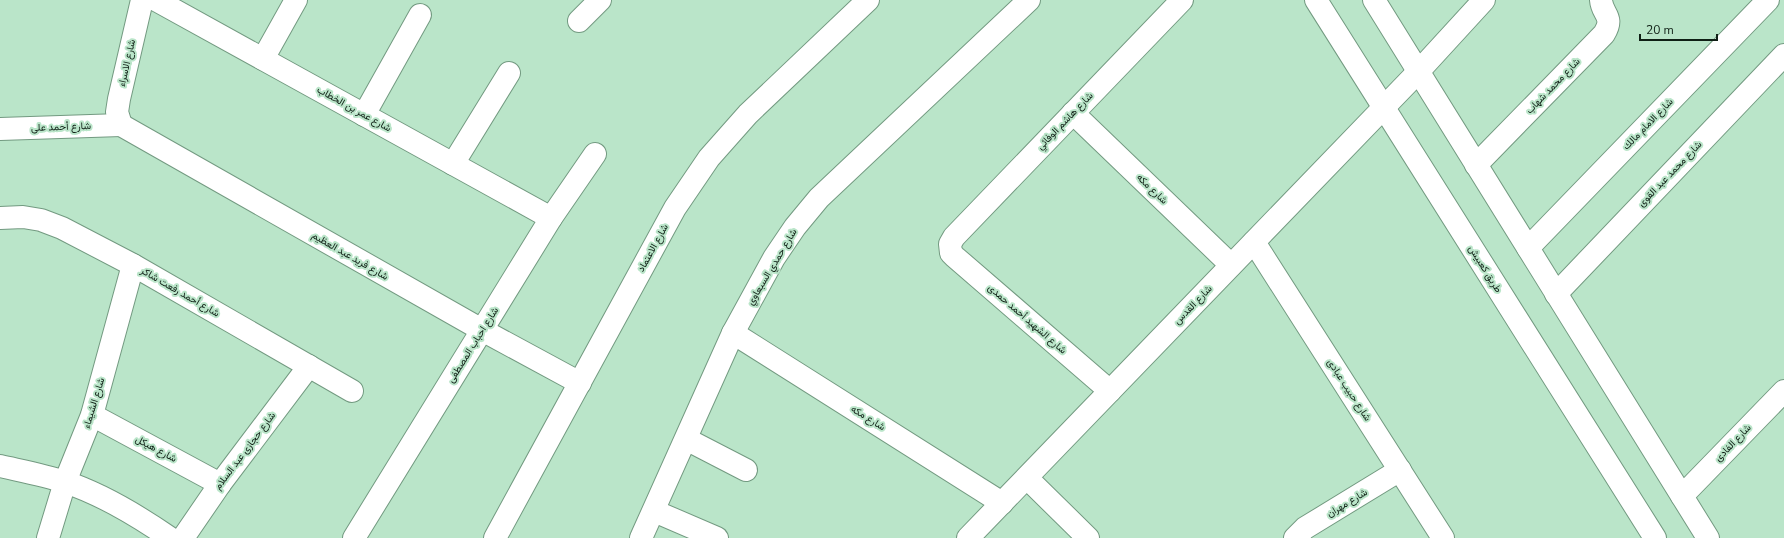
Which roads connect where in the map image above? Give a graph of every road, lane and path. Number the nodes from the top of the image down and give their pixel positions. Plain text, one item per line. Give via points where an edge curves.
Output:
1 (142, 0) edge
2 (156, 0) edge
3 (296, 0) edge
4 (600, 0) edge
5 (868, 0) edge
6 (1029, 0) edge
7 (1182, 0) edge
8 (1316, 0) edge
9 (1374, 0) edge
10 (1484, 0) edge
11 (1601, 0) edge
12 (1768, 0) edge
13 (420, 15) dead end
14 (579, 21) dead end
15 (1784, 55) edge
16 (263, 59) junction
17 (1418, 72) junction
18 (509, 73) dead end
19 (1383, 108) junction
20 (1073, 113) junction
21 (364, 115) junction
22 (121, 125) junction
23 (0, 130) edge
24 (595, 154) dead end
25 (453, 164) junction
26 (1476, 165) junction
27 (0, 218) edge
28 (551, 218) junction
29 (1254, 242) junction
30 (950, 244) joint
31 (1528, 248) junction
32 (133, 265) junction
33 (1231, 265) junction
34 (1556, 294) junction
35 (482, 330) junction
36 (733, 333) junction
37 (309, 366) junction
38 (580, 383) junction
39 (1110, 390) junction
40 (352, 391) dead end
41 (1784, 391) edge
42 (92, 415) junction
43 (686, 439) junction
44 (0, 466) edge
45 (746, 470) dead end
46 (1400, 470) junction
47 (1026, 478) junction
48 (65, 482) junction
49 (220, 484) junction
50 (1682, 496) junction
51 (1002, 502) junction
52 (654, 510) junction
53 (1652, 537) edge
54 (48, 538) edge
55 (170, 538) edge
56 (182, 538) edge
57 (354, 538) edge
58 (495, 538) edge
59 (641, 538) edge
60 (717, 538) edge
61 (968, 538) edge
62 (1088, 538) edge
63 (1295, 538) edge
64 (1443, 538) edge
65 (1708, 538) edge

1 - 22 street, شارع الاسراء via 119,99 117,112
2 - 16 street, شارع عمر بن الخطاب
3 - 16 street
4 - 14 street
5 - 38 street, شارع الاعتماد via 748,114 709,158 675,208
6 - 36 street, شارع حمدي السبعاوي via 819,198 774,258
7 - 20 street, شارع هاشم الوفائي
8 - 19 street, طريق كعبيش
9 - 17 street
10 - 17 street, شارع القدس
11 - 26 street, شارع محمد شهاب via 1609,22 1604,34
12 - 31 street, شارع الامام مالك
13 - 21 street
15 - 34 street, شارع محمد عبد القوى
16 - 21 street, شارع عمر بن الخطاب
17 - 19 street, شارع القدس
17 - 26 street
18 - 25 street
19 - 29 street, شارع القدس
19 - 53 street, طريق كعبيش
20 - 30 street, شارع هاشم الوفائي
20 - 33 street, شارع مكه
21 - 25 street, شارع عمر بن الخطاب
22 - 23 street, شارع أحمد على
22 - 35 street, شارع فريد عبد العظيم
24 - 28 street, شارع احباب المصطفى
25 - 28 street, شارع عمر بن الخطاب
26 - 31 street
27 - 32 street, شارع أحمد رفعت شاكر via 23,217 41,220 62,228
28 - 35 street, شارع احباب المصطفى
29 - 33 street, شارع القدس
29 - 46 street, شارع حبيب عبادى
30 - 39 street, شارع الشهيد أحمد حمدى via 951,253 955,257
31 - 34 street
32 - 37 street, شارع أحمد رفعت شاكر
32 - 42 street, شارع الشيماء
33 - 39 street, شارع القدس
34 - 50 street
35 - 38 street, شارع فريد عبد العظيم
35 - 57 street, شارع احباب المصطفى
36 - 43 street, شارع حمدي السبعاوي
36 - 51 street, شارع مكه
37 - 40 street, شارع أحمد رفعت شاكر
37 - 49 street, شارع حجازى عبد السلام
38 - 58 street, شارع الاعتماد
39 - 47 street, شارع القدس
41 - 50 street, شارع الفادى
42 - 48 street, شارع الشيماء
42 - 49 street, شارع هيكل
43 - 45 street
43 - 52 street, شارع حمدي السبعاوي
44 - 48 street
46 - 63 street, شارع مهران via 1304,528
46 - 64 street, شارع حبيب عبادى
47 - 51 street, شارع القدس
47 - 62 street
48 - 54 street, شارع الشيماء
48 - 55 street via 119,506
49 - 56 street, شارع حجازى عبد السلام
50 - 65 street
51 - 61 street, شارع القدس
52 - 59 street, شارع حمدي السبعاوي
52 - 60 street

